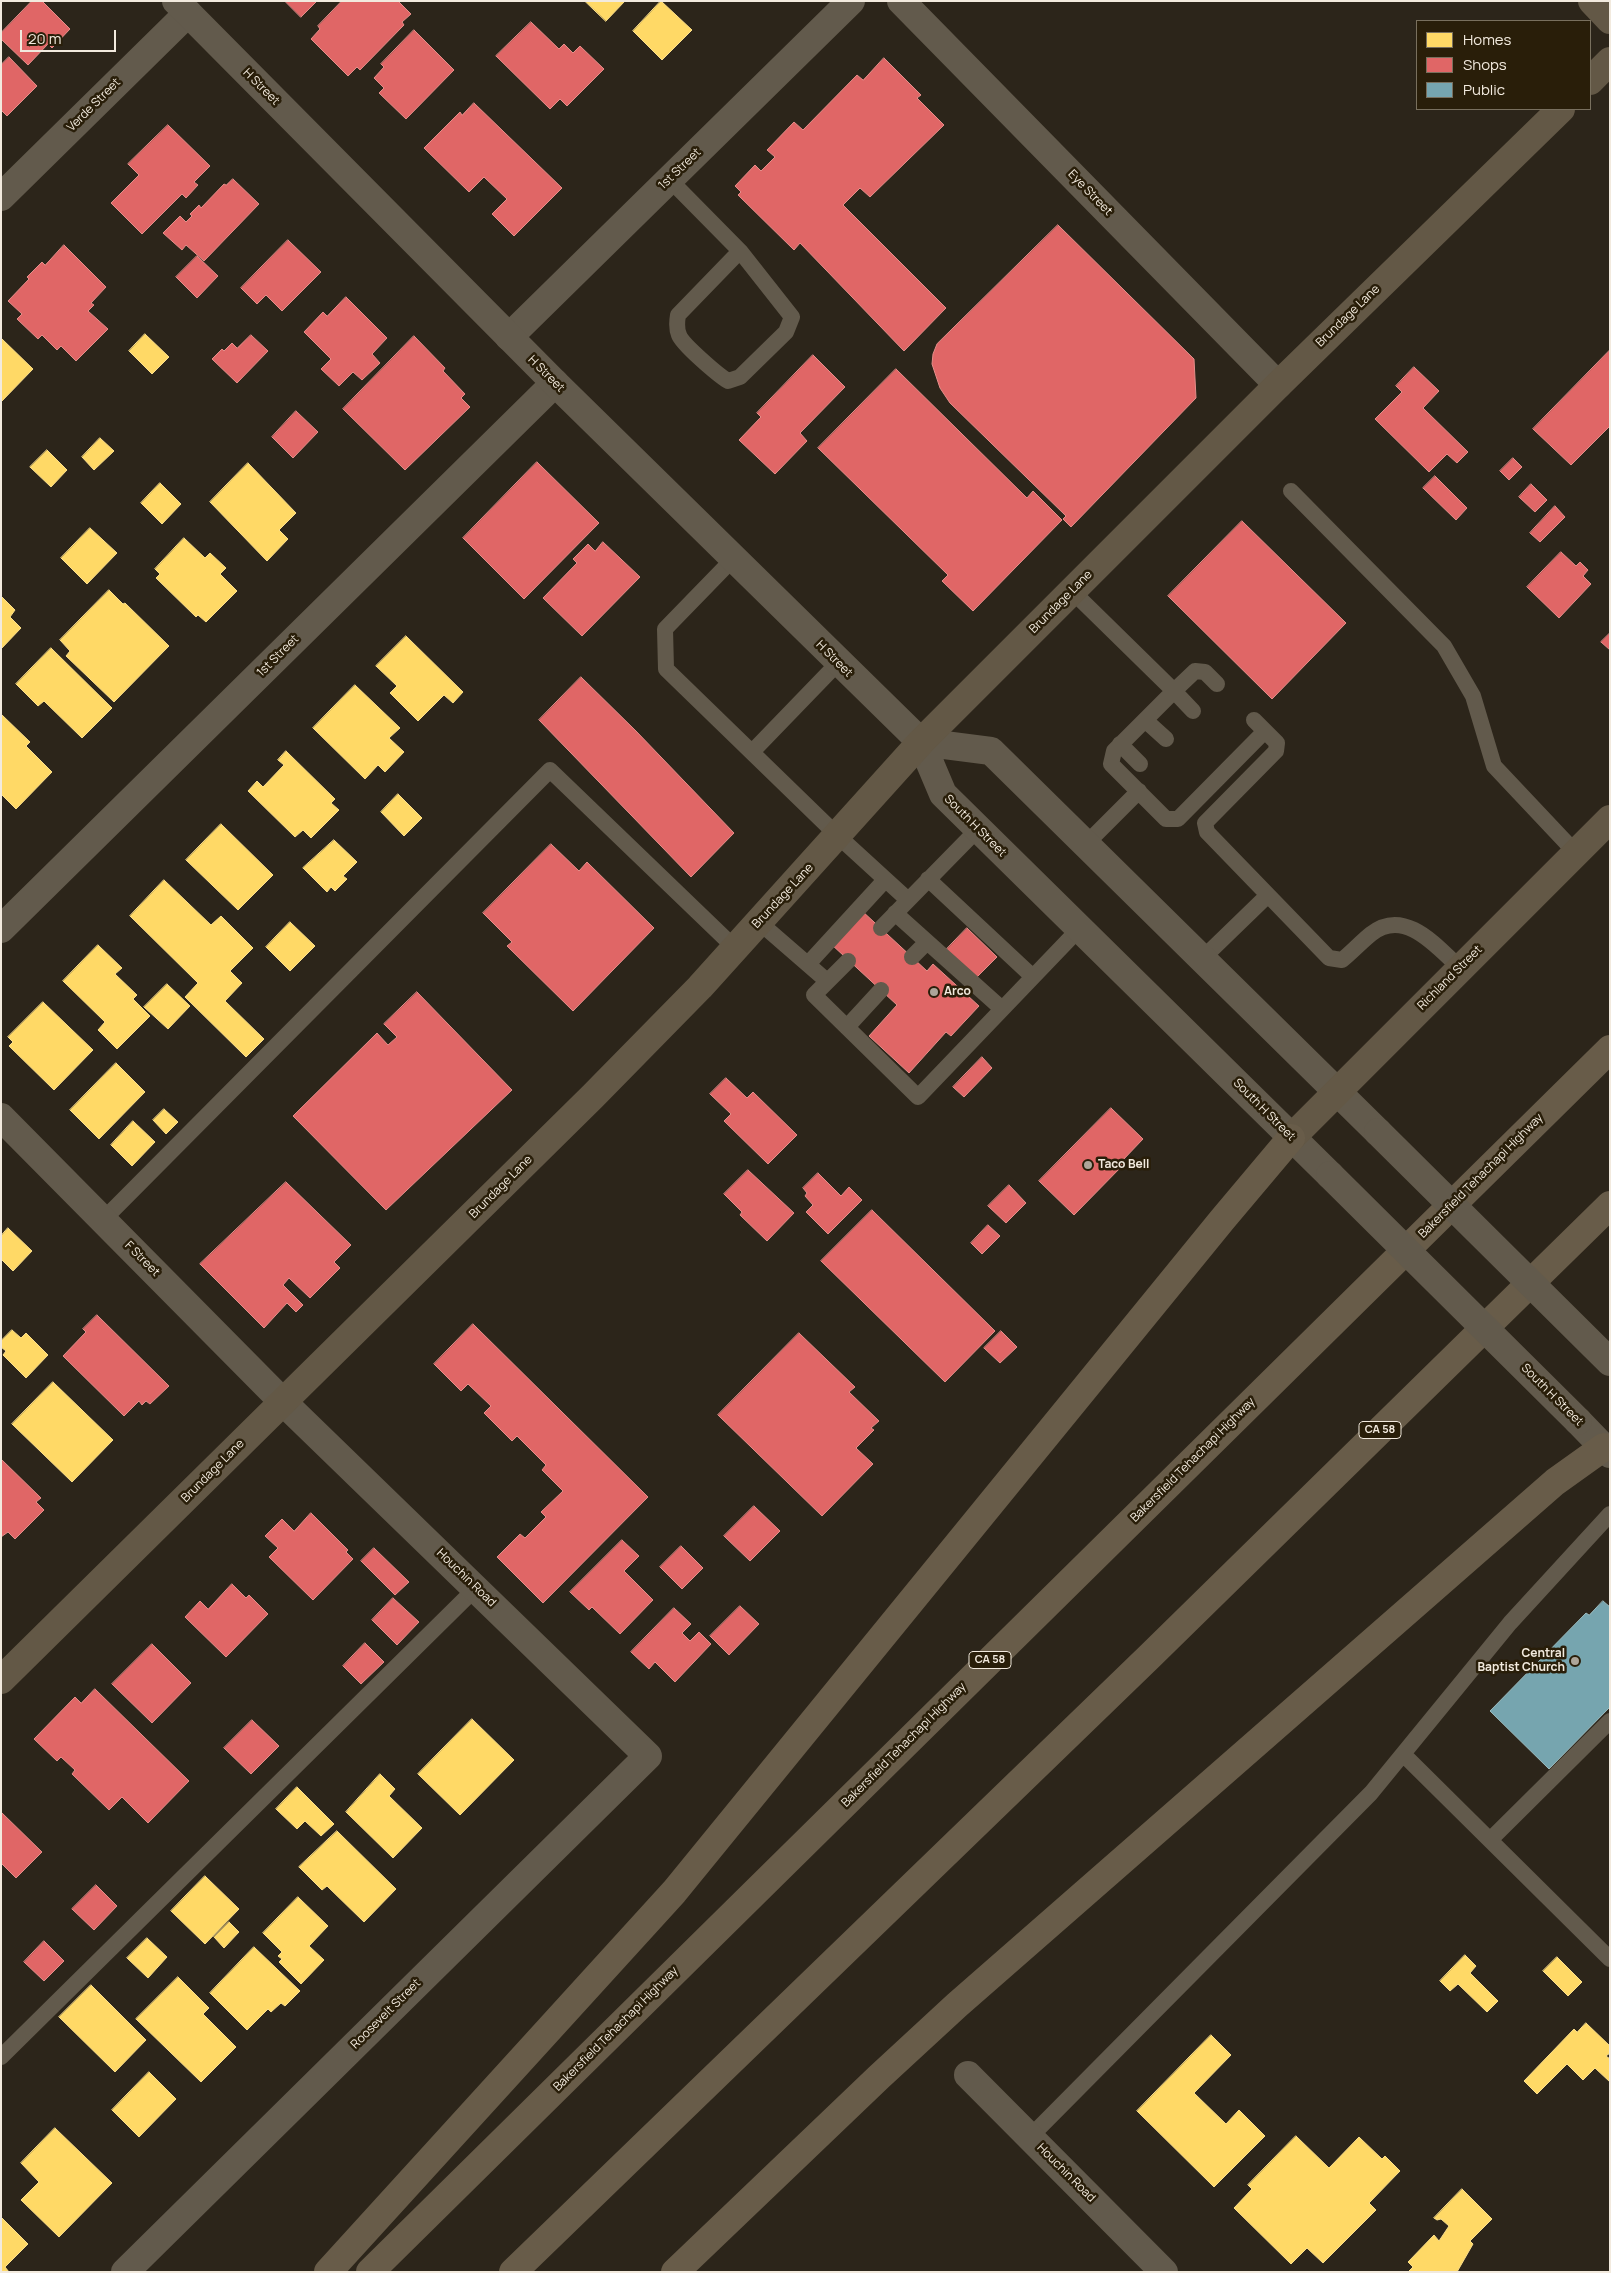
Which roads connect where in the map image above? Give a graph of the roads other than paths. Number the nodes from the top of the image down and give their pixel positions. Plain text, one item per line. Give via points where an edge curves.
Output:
1 (851, 1) edge
2 (901, 1) edge
3 (1592, 1) edge
4 (182, 7) edge
5 (1610, 20) edge
6 (1610, 61) edge
7 (1591, 80) edge
8 (1560, 110) edge
9 (669, 180) junction
10 (1, 197) edge
11 (740, 251) junction
12 (509, 337) junction
13 (555, 383) junction
14 (1278, 385) junction
15 (1291, 491) dead end
16 (734, 558) junction
17 (1072, 591) junction
18 (838, 663) junction
19 (1217, 684) dead end
20 (1174, 691) junction
21 (1193, 711) dead end
22 (1145, 720) junction
23 (1166, 740) dead end
24 (921, 742) junction
25 (1120, 744) junction
26 (752, 752) junction
27 (1140, 764) dead end
28 (1139, 791) junction
29 (1610, 819) edge
30 (978, 829) junction
31 (838, 836) junction
32 (1086, 844) junction
33 (1576, 852) junction
34 (928, 879) junction
35 (886, 880) junction
36 (1268, 895) junction
37 (908, 900) junction
38 (895, 913) junction
39 (759, 922) junction
40 (880, 928) dead end
41 (1079, 928) junction
42 (1, 929) edge
43 (927, 942) junction
44 (735, 948) junction
45 (912, 957) dead end
46 (1203, 958) junction
47 (848, 961) dead end
48 (808, 964) junction
49 (1460, 968) junction
50 (1033, 977) junction
51 (827, 981) junction
52 (881, 990) dead end
53 (1001, 1008) junction
54 (847, 1027) junction
55 (1610, 1049) edge
56 (1338, 1091) junction
57 (1, 1117) edge
58 (1291, 1138) junction
59 (1610, 1205) edge
60 (103, 1220) junction
61 (1610, 1362) edge
62 (283, 1402) junction
63 (1608, 1448) edge
64 (1610, 1514) edge
65 (476, 1588) junction
66 (1, 1680) edge
67 (1610, 1721) edge
68 (1403, 1754) junction
69 (648, 1756) joint
70 (1490, 1840) junction
71 (1610, 1959) edge
72 (1, 2057) edge
73 (968, 2075) dead end
74 (1030, 2137) junction
75 (125, 2272) edge
76 (328, 2272) edge
77 (370, 2272) edge
78 (513, 2272) edge
79 (675, 2272) edge
80 (1164, 2272) edge

1 - 9 street, 1st Street
2 - 14 street, Eye Street
3 - 5 main road
4 - 10 street, Verde Street
4 - 12 street, H Street
6 - 7 main road
8 - 14 main road, Brundage Lane
9 - 11 lane
9 - 12 street, 1st Street
11 - 11 lane via 792,317 786,332 740,377 728,381 679,336 677,325 678,315
12 - 13 street, H Street
13 - 16 street, H Street
13 - 42 street, 1st Street
14 - 17 main road, Brundage Lane
15 - 33 lane via 1444,646 1473,696 1494,766
16 - 18 street, H Street
16 - 26 lane via 665,628 666,669
17 - 20 lane
17 - 24 main road, Brundage Lane
18 - 24 street, H Street
18 - 26 lane
19 - 20 lane via 1205,672 1195,671
20 - 21 lane
20 - 22 lane
22 - 23 lane
22 - 25 lane
24 - 30 street, South H Street via 943,794
24 - 31 main road, Brundage Lane
24 - 32 street via 991,750
25 - 27 lane
25 - 28 lane via 1114,750 1111,764
26 - 31 lane
28 - 32 lane
28 - 36 lane via 1166,818 1178,819 1181,804 1260,726 1277,743 1276,751 1205,823 1207,832
29 - 33 main road, Richland Street
30 - 34 lane
30 - 41 street, South H Street
31 - 35 lane
31 - 39 main road, Brundage Lane
32 - 46 street
33 - 49 main road, Richland Street
34 - 37 lane
34 - 50 lane
35 - 37 lane
35 - 48 lane
36 - 46 lane
36 - 49 lane via 1329,958 1342,960 1372,933 1391,925 1411,928 1422,934
37 - 38 lane
38 - 40 lane
38 - 43 lane
39 - 44 main road, Brundage Lane
39 - 48 lane
41 - 50 lane
41 - 58 street, South H Street
43 - 45 lane
43 - 53 lane
44 - 60 lane via 550,770
44 - 62 main road, Brundage Lane via 593,1096
46 - 56 street
47 - 51 lane
48 - 51 lane
49 - 56 main road, Richland Street
50 - 53 lane
51 - 54 lane via 814,995
52 - 54 lane
53 - 54 lane via 918,1097
55 - 77 highway, Bakersfield Tehachapi Highway / CA 58
56 - 58 main road, Richland Street
56 - 61 street, bridge
57 - 60 street, F Street
58 - 63 street, South H Street, bridge
58 - 76 highway via 674,1892
59 - 78 highway, CA 58 via 1150,1656
60 - 62 street, F Street
62 - 65 street, Houchin Road
62 - 66 main road, Brundage Lane
63 - 79 highway via 1555,1482 964,1999
64 - 68 lane via 1510,1623
65 - 69 street, Houchin Road
65 - 72 lane
67 - 70 lane
68 - 70 lane
68 - 74 lane via 1371,1794
69 - 75 street, Roosevelt Street
70 - 71 lane
73 - 74 street, Houchin Road
74 - 80 street, Houchin Road

